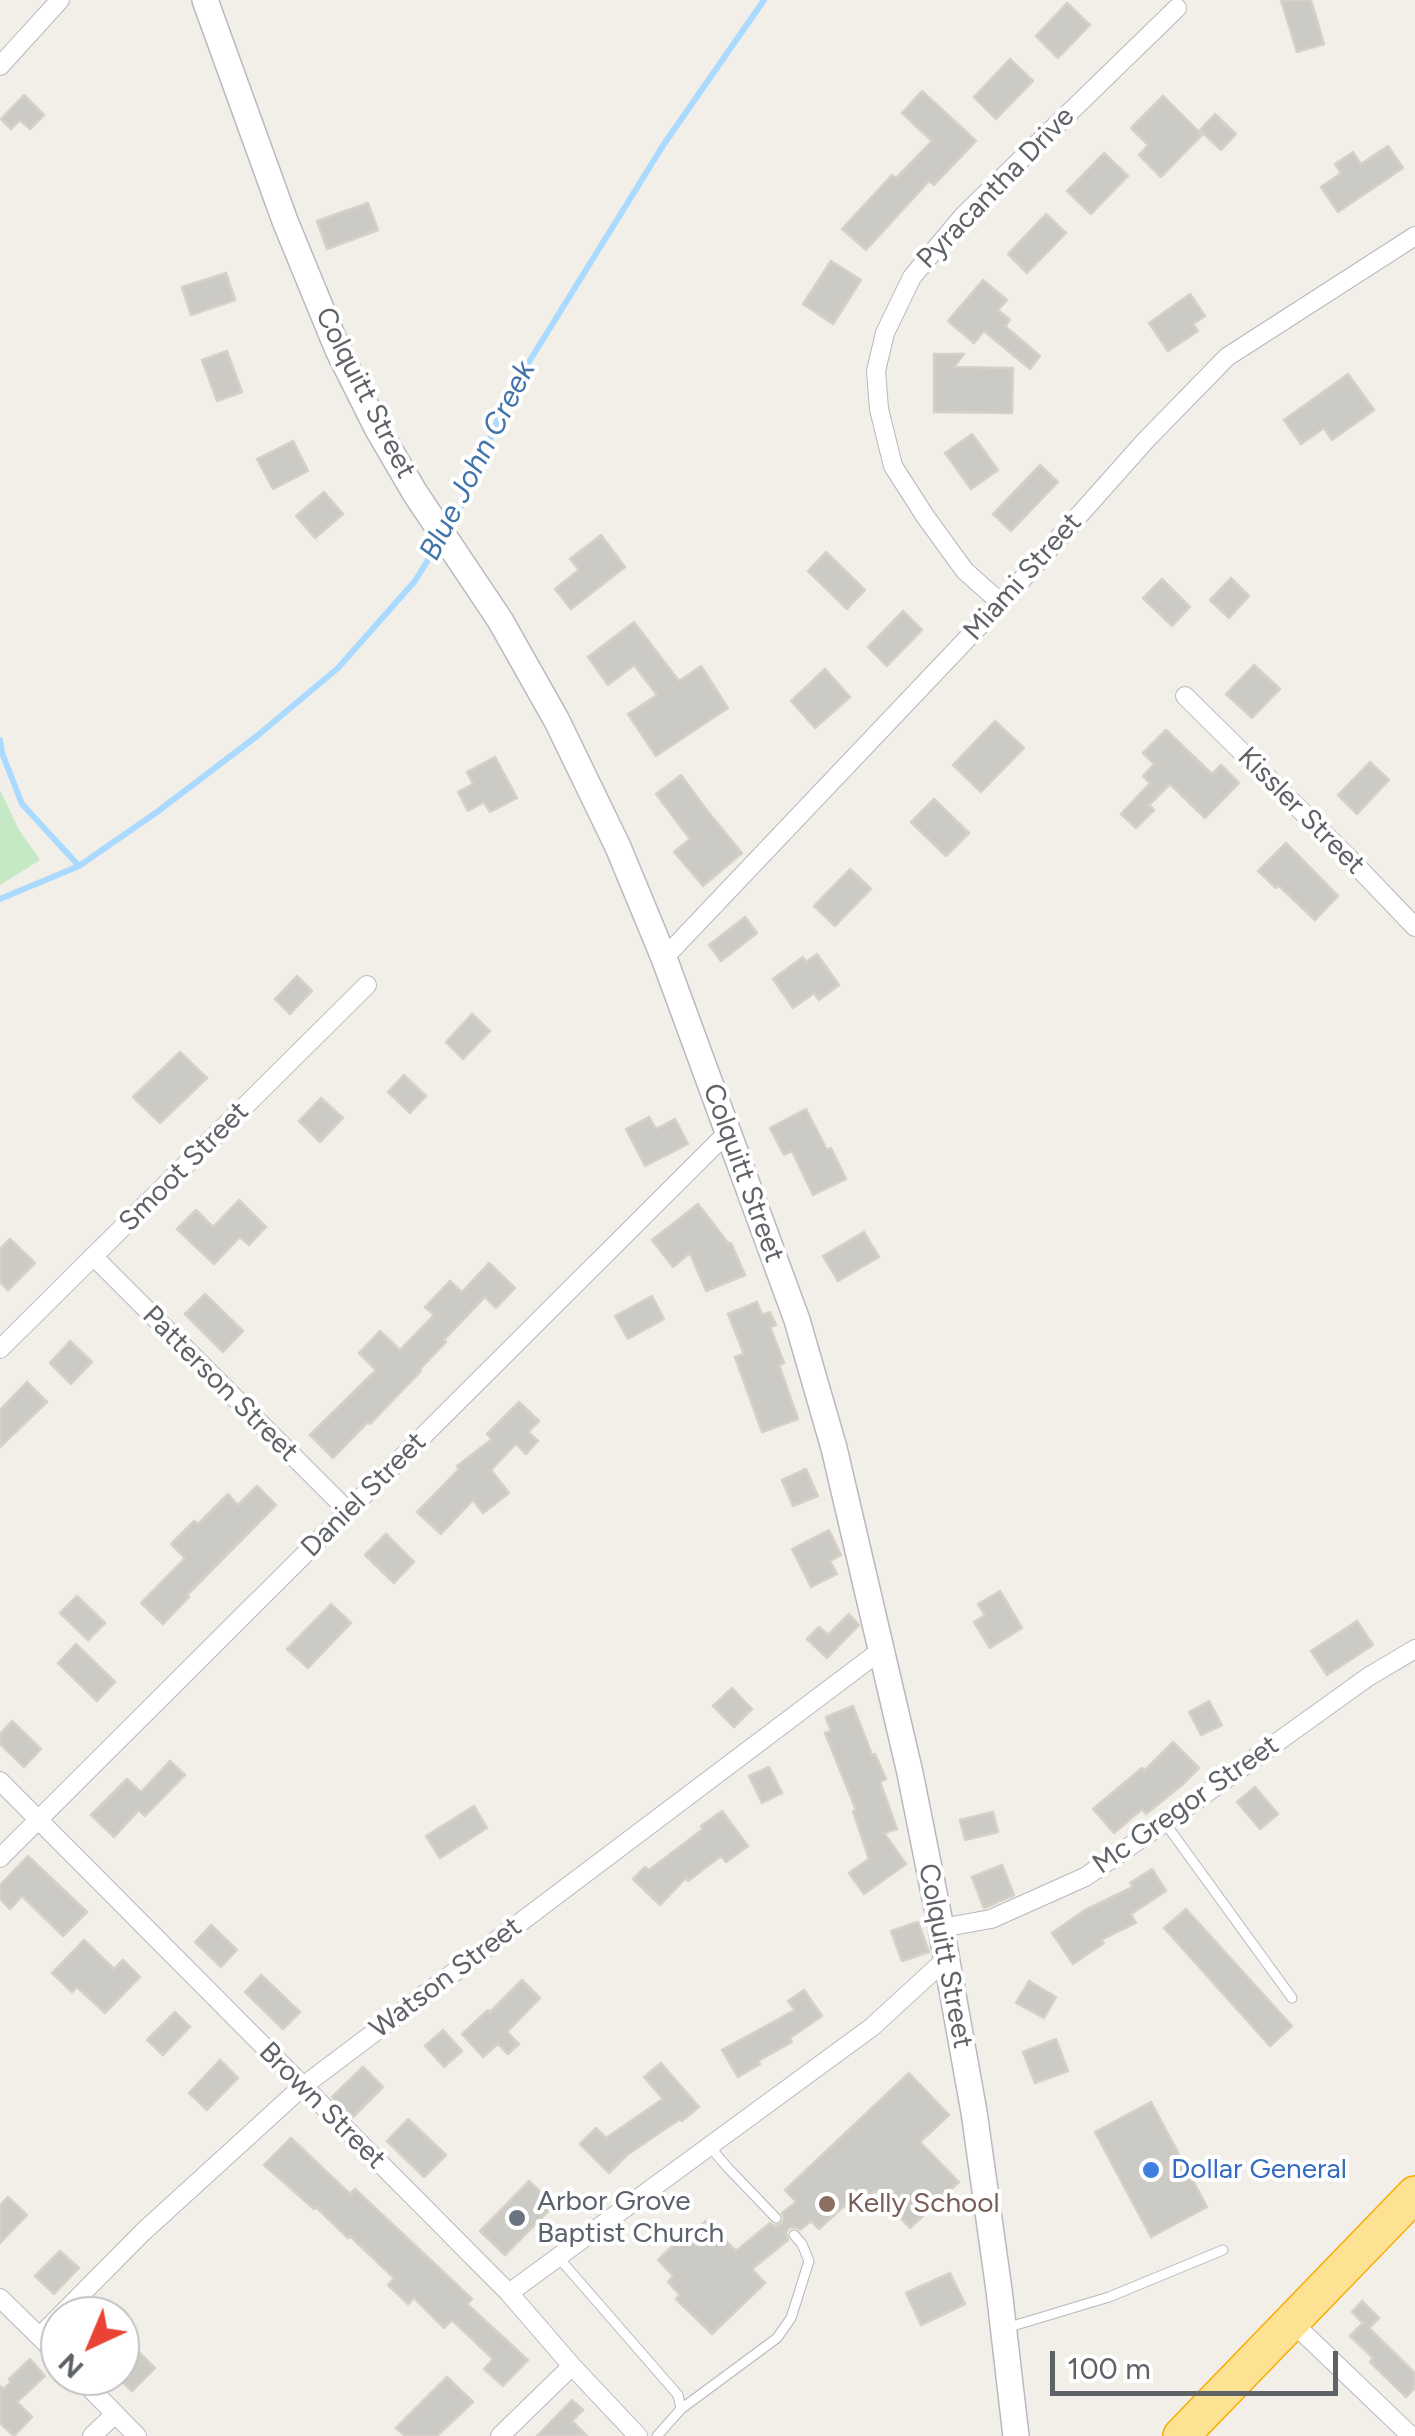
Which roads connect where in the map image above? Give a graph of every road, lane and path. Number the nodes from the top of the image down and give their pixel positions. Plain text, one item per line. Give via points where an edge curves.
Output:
1 (60, 0) edge
2 (204, 0) edge
3 (1178, 8) dead end
4 (0, 66) edge
5 (1415, 236) edge
6 (1000, 604) junction
7 (1185, 696) dead end
8 (1415, 928) edge
9 (664, 958) junction
10 (367, 985) dead end
11 (728, 1132) junction
12 (93, 1256) junction
13 (0, 1349) edge
14 (348, 1511) junction
15 (1415, 1649) edge
16 (880, 1652) junction
17 (0, 1781) edge
18 (39, 1819) junction
19 (1166, 1823) junction
20 (0, 1858) edge
21 (941, 1928) junction
22 (946, 1959) junction
23 (1292, 1998) dead end
24 (302, 2087) junction
25 (710, 2146) junction
26 (1415, 2194) edge
27 (776, 2218) dead end
28 (794, 2235) dead end
29 (1222, 2250) dead end
30 (558, 2256) junction
31 (509, 2293) junction
32 (79, 2296) edge
33 (0, 2298) edge
34 (1292, 2322) junction
35 (1004, 2328) junction
36 (40, 2336) edge
37 (572, 2366) junction
38 (97, 2396) edge
39 (682, 2409) junction
40 (115, 2414) junction
41 (92, 2436) edge
42 (137, 2436) edge
43 (500, 2436) edge
44 (638, 2436) edge
45 (656, 2436) edge
46 (1016, 2436) edge
47 (1180, 2436) edge
48 (1411, 2436) edge

1 - 4 street
2 - 9 street, Colquitt Street via 338,350 377,428 557,721
3 - 6 street, Pyracantha Drive via 964,215 912,276 886,333 876,371 892,466 965,570
5 - 6 street, Miami Street via 1227,357
6 - 9 street, Miami Street
7 - 8 street, Kissler Street
9 - 11 street, Colquitt Street
10 - 12 street, Smoot Street
11 - 14 street, Daniel Street
11 - 16 street, Colquitt Street via 802,1338
12 - 13 street, Smoot Street
12 - 14 street, Patterson Street
14 - 18 street, Daniel Street
15 - 19 street, Mc Gregor Street
16 - 21 street, Colquitt Street
16 - 24 street, Watson Street
17 - 18 street, Brown Street
18 - 20 street, Daniel Street
18 - 24 street, Brown Street
19 - 21 street, Mc Gregor Street via 1034,1901 991,1919
19 - 23 lane
21 - 22 street, Colquitt Street
22 - 25 street via 872,2027
22 - 35 street, Colquitt Street
24 - 31 street, Brown Street
24 - 32 street, Watson Street
25 - 27 lane
25 - 30 street
26 - 34 highway
28 - 39 lane via 809,2261 791,2318 777,2338
29 - 35 lane via 1109,2297
30 - 31 street
30 - 39 lane via 678,2394
31 - 37 street, Brown Street
33 - 36 street
34 - 47 highway
34 - 48 street
35 - 46 street, Colquitt Street
37 - 43 street
37 - 44 street, Brown Street
38 - 40 street
39 - 45 lane
40 - 41 street
40 - 42 street

